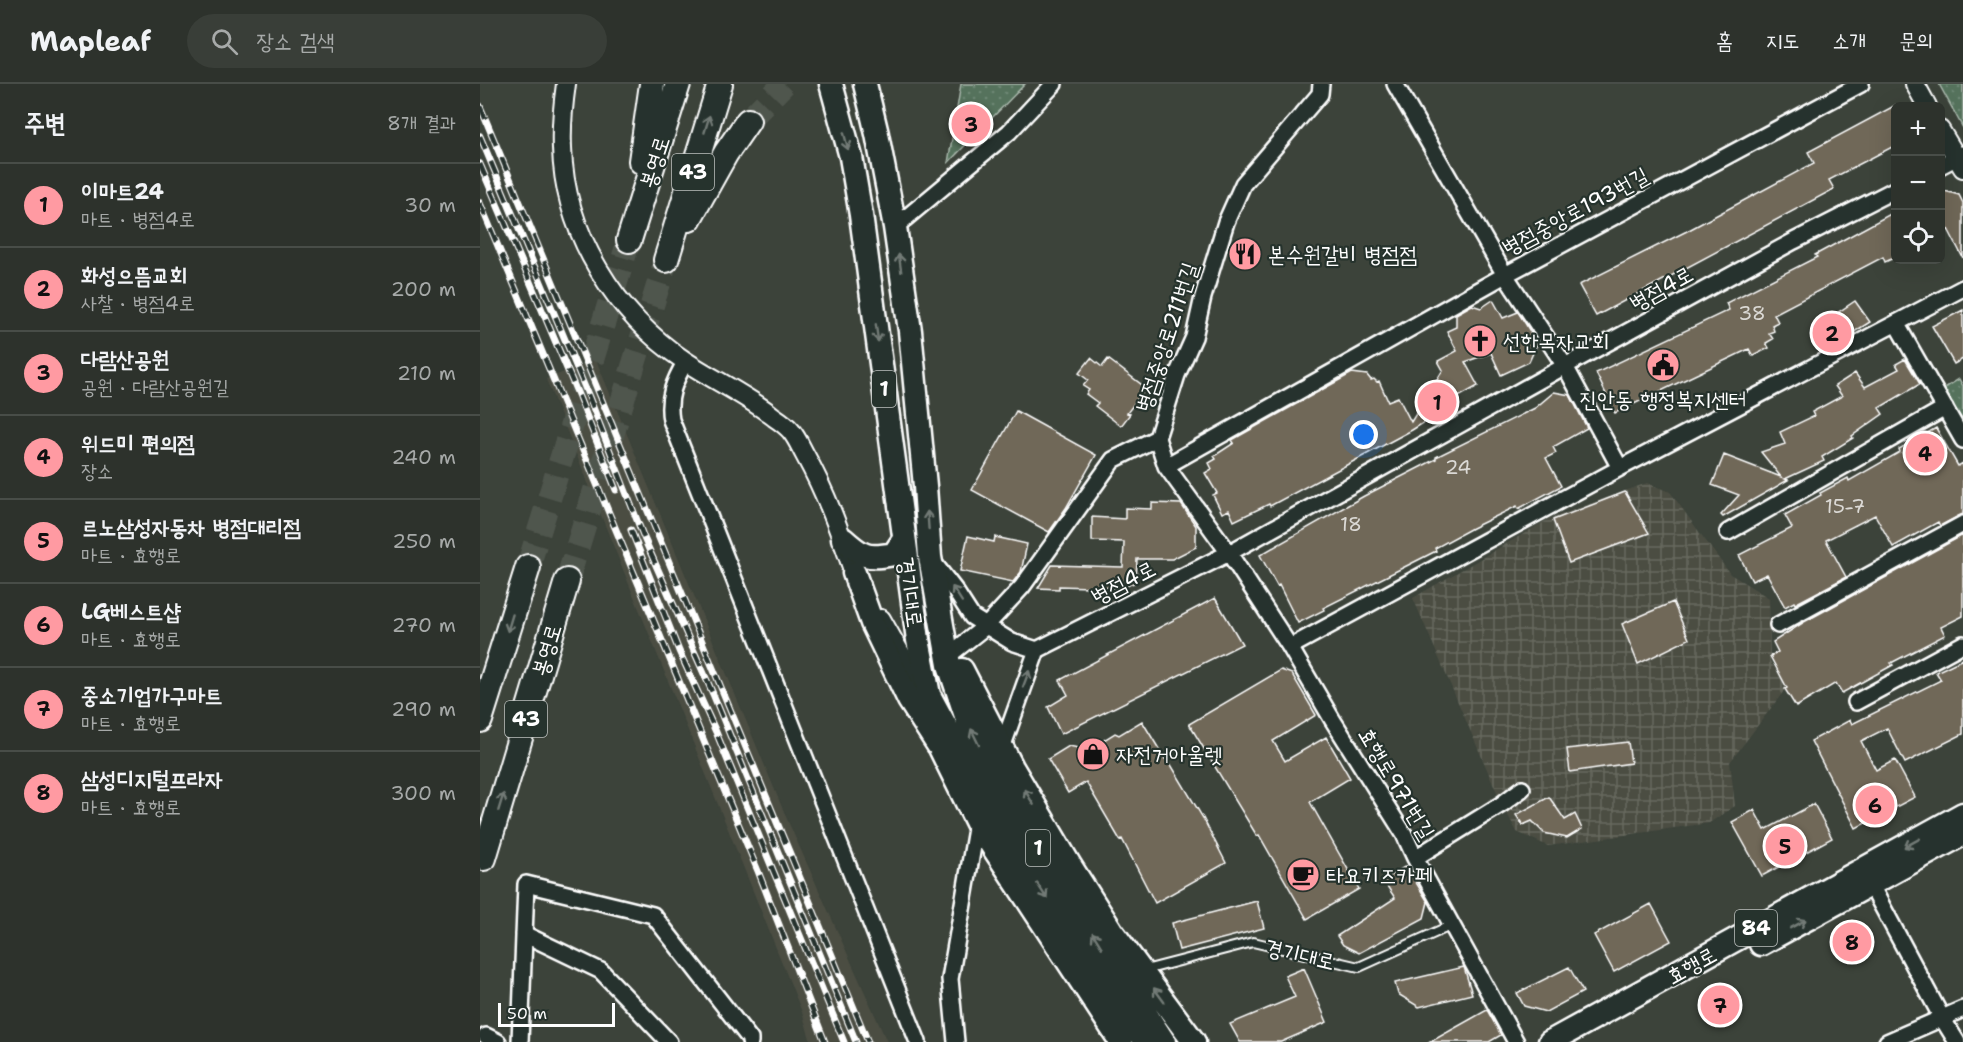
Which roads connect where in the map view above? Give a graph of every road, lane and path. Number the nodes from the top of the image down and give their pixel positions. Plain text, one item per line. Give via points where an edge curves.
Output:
1 (566, 84) edge
2 (652, 84) edge
3 (678, 84) edge
4 (720, 84) edge
5 (831, 84) edge
6 (865, 84) edge
7 (1054, 84) edge
8 (1321, 84) edge
9 (1395, 84) edge
10 (1861, 84) edge
11 (1915, 84) edge
12 (1925, 102) edge
13 (748, 121) tunnel mouth
14 (1945, 138) edge
15 (1956, 161) edge
16 (1891, 192) edge
17 (895, 227) junction
18 (1505, 275) junction
19 (1963, 288) edge
20 (1896, 323) junction
21 (686, 361) junction
22 (1565, 366) junction
23 (1945, 408) junction
24 (1157, 438) junction
25 (1963, 440) edge
26 (1166, 466) junction
27 (1620, 468) junction
28 (1963, 524) edge
29 (1728, 532) dead end
30 (843, 539) junction
31 (904, 539) junction
32 (1229, 553) junction
33 (930, 558) junction
34 (528, 567) tunnel mouth
35 (854, 573) junction
36 (567, 581) tunnel mouth
37 (1778, 625) dead end
38 (986, 626) junction
39 (1963, 644) edge
40 (1290, 647) junction
41 (948, 650) junction
42 (1037, 651) junction
43 (929, 695) junction
44 (1856, 702) dead end
45 (480, 720) edge
46 (938, 744) junction
47 (1002, 748) junction
48 (1522, 789) dead end
49 (1963, 814) edge
50 (976, 823) junction
51 (1963, 834) edge
52 (484, 858) dead end
53 (1415, 858) junction
54 (1867, 877) junction
55 (1452, 925) junction
56 (524, 934) junction
57 (1142, 971) junction
58 (1963, 1009) edge
59 (1942, 1018) junction
60 (520, 1042) edge
61 (669, 1042) edge
62 (750, 1042) edge
63 (918, 1042) edge
64 (956, 1042) edge
65 (1121, 1042) edge
66 (1146, 1042) edge
67 (1164, 1042) edge
68 (1194, 1042) edge
69 (1516, 1042) edge
70 (1550, 1042) edge
71 (1580, 1042) edge
72 (1887, 1042) edge
73 (1957, 1042) edge

1 - 21 street via 562,150 569,196 582,236 619,301
2 - 3 highway, 봉영로 / 43 via 629,240
13 -> 4 highway, 봉영로 / 43 via 666,260
5 -> 31 main road, 경기대로 / 1 via 851,157 861,216
6 - 17 main road, 경기대로 / 1
7 - 17 street via 1009,132
8 - 24 street, 병점중앙로211번길 via 1320,94 1243,184 1226,222 1194,337
9 - 18 street, 병점중앙로193번길
10 - 18 street, 병점중앙로193번길
11 - 12 street
14 - 15 street
16 - 22 street, 병점4로
33 -> 17 main road, 경기대로 / 1 via 926,486
18 - 22 street
18 - 26 street
19 - 20 street
20 - 23 street
20 - 27 street
21 - 30 street via 752,399 791,431 821,484
21 - 63 street via 668,403 671,420
22 - 27 street
22 - 32 street, 병점4로
23 - 25 street
23 - 29 street
24 - 26 street
24 - 38 street, 병점중앙로211번길 via 1113,460 1022,587
26 - 32 street
27 - 40 street
28 - 37 street
30 - 31 main road via 860,555 878,557 894,554
30 - 35 street
31 - 43 main road, 경기대로 / 1
32 - 40 street, 효행로971번길
32 - 42 street, 병점4로
38 -> 33 street via 972,617
33 - 41 main road, 경기대로 / 1
34 -> 45 highway, 봉영로 / 43
35 - 43 street via 915,679
35 - 46 main road via 904,691
52 -> 36 highway, 봉영로 / 43
38 - 41 street, 병점중앙로211번길
38 - 42 street
39 - 44 street
40 - 53 street, 효행로971번길
41 - 47 main road, 경기대로
67 -> 41 main road, 경기대로 / 1 via 996,782 968,722
47 -> 42 street
43 - 46 main road
43 -> 66 main road, 경기대로 / 1 via 998,823
46 - 50 main road
57 -> 47 main road, 경기대로 via 1071,867
48 - 53 street
49 -> 54 main road, 효행로 / 84
50 - 64 street via 951,979
50 - 65 main road
51 - 54 main road, 효행로 / 84
53 - 55 street, 효행로971번길
54 - 59 street
54 - 70 main road, 효행로 / 84
71 -> 54 main road, 효행로 / 84
55 - 57 lane, 경기대로 via 1359,968 1253,942
55 - 69 street, 효행로971번길
56 - 60 street
56 - 61 street via 601,971
56 - 62 street via 526,884 653,915
68 -> 57 main road, 경기대로
58 - 59 street
59 - 72 street
59 - 73 street

